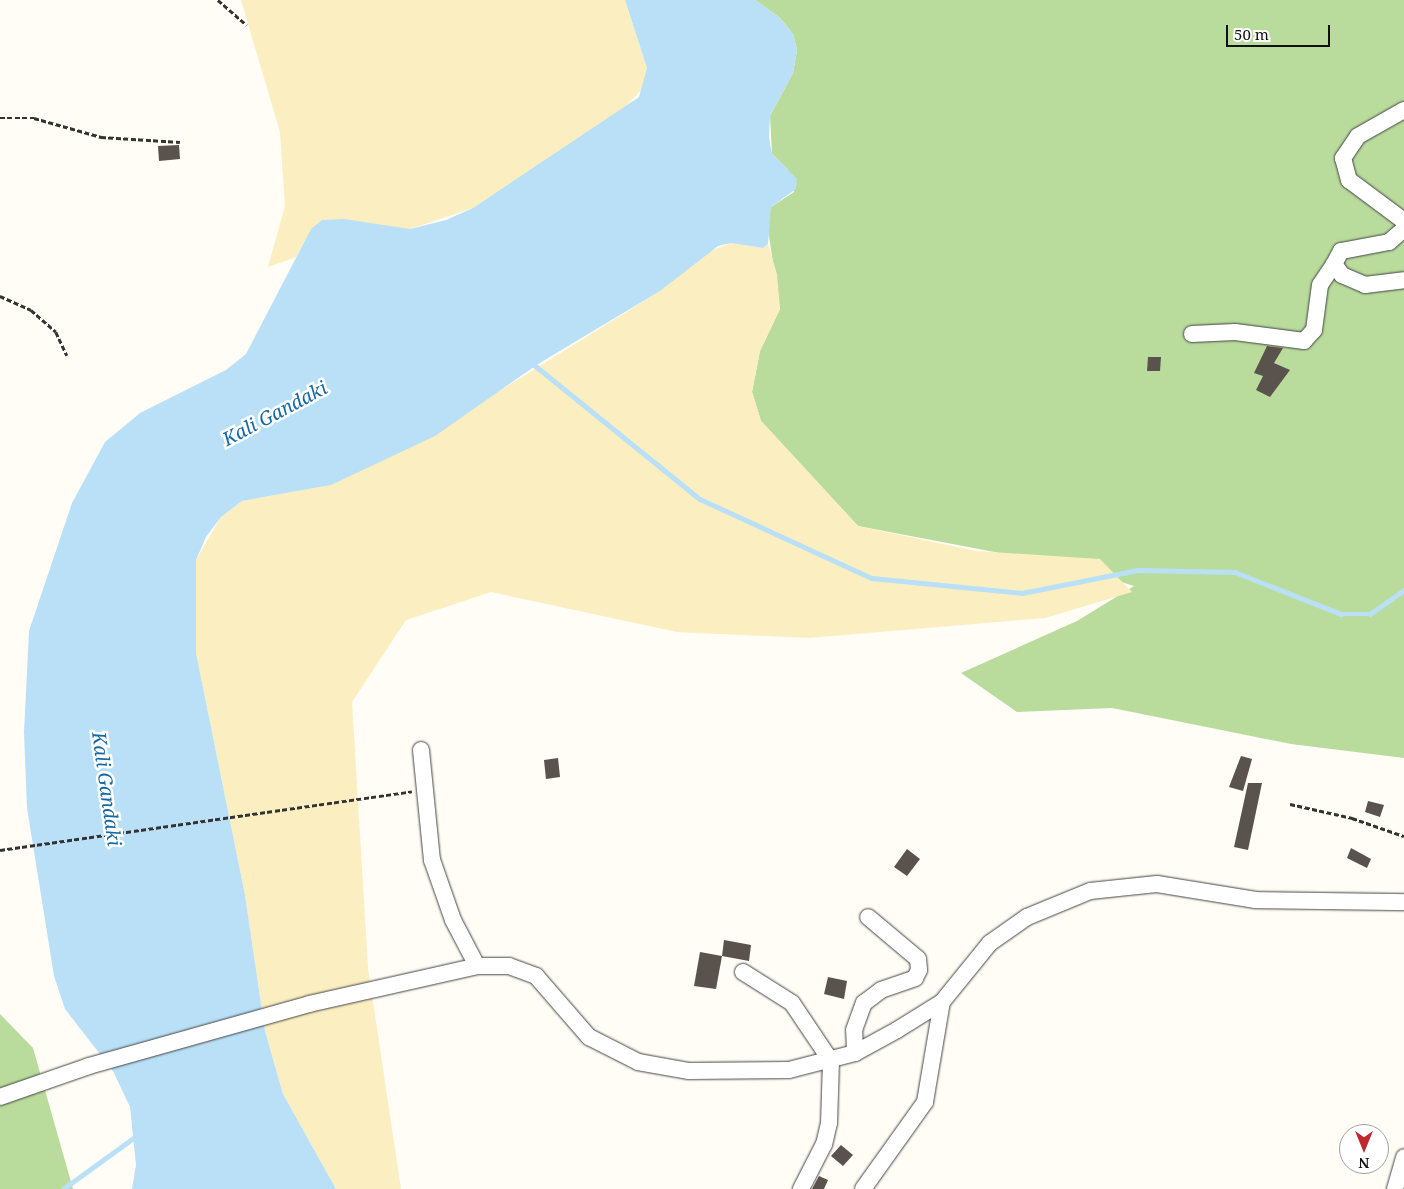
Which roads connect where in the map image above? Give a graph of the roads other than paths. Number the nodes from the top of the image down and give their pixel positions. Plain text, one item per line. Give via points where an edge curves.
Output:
1 (1404, 110) edge
2 (1404, 220) edge
3 (1404, 229) edge
4 (1334, 264) junction
5 (1404, 280) edge
6 (1192, 334) dead end
7 (421, 750) dead end
8 (1404, 902) edge
9 (868, 916) dead end
10 (477, 966) junction
11 (744, 972) dead end
12 (942, 1002) junction
13 (855, 1053) junction
14 (830, 1061) junction
15 (0, 1096) edge
16 (1404, 1157) edge
17 (801, 1189) edge
18 (863, 1189) edge
19 (1395, 1189) edge

1 - 2 street via 1358,136 1343,158 1349,180
3 - 4 street via 1389,242 1341,251
4 - 5 street via 1342,275 1365,286
4 - 6 street via 1320,285 1314,330 1304,341 1235,332
7 - 10 street via 432,860 453,920
8 - 12 street via 1256,900 1157,884 1090,891 1026,916 990,943
9 - 13 street via 918,959 919,970 915,978 880,990 864,1003 854,1030
10 - 14 street via 509,966 536,976 589,1037 638,1062 689,1071 730,1072 789,1070
10 - 15 street via 309,1004 89,1066
11 - 14 street via 792,1003
12 - 13 street
12 - 18 street via 925,1102
13 - 14 street
14 - 17 street via 829,1123 824,1144
16 - 19 street

